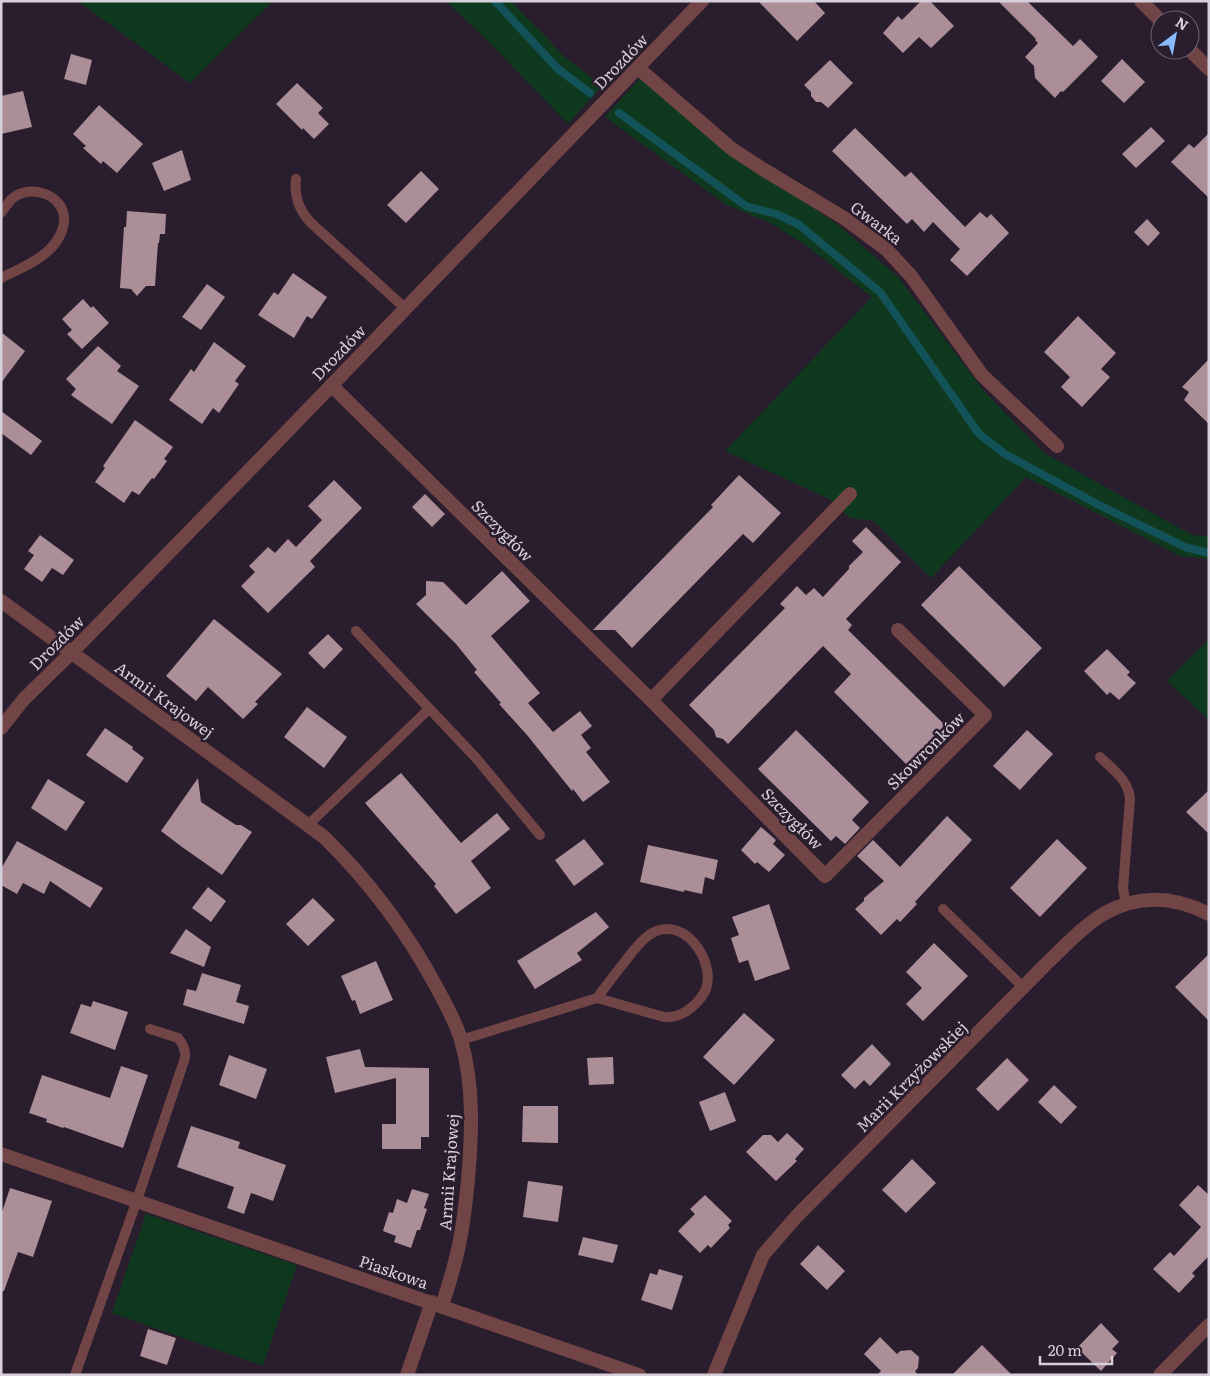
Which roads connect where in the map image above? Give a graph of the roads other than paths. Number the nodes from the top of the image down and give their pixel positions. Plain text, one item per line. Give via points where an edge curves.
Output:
1 (702, 1) edge
2 (1141, 1) edge
3 (1150, 10) edge
4 (1200, 60) edge
5 (638, 68) junction
6 (1209, 69) edge
7 (296, 179) dead end
8 (1, 213) edge
9 (1, 278) edge
10 (405, 308) junction
11 (330, 385) junction
12 (1057, 446) dead end
13 (850, 494) dead end
14 (1, 602) edge
15 (898, 630) dead end
16 (356, 631) dead end
17 (71, 653) junction
18 (651, 700) junction
19 (429, 709) junction
20 (1, 728) edge
21 (1100, 757) dead end
22 (308, 825) junction
23 (540, 836) dead end
24 (826, 876) joint
25 (1126, 905) junction
26 (943, 909) dead end
27 (1209, 914) edge
28 (1023, 987) junction
29 (597, 998) junction
30 (150, 1029) dead end
31 (461, 1040) junction
32 (1, 1154) edge
33 (137, 1200) junction
34 (437, 1304) junction
35 (1209, 1325) edge
36 (75, 1375) edge
37 (407, 1375) edge
38 (639, 1375) edge
39 (714, 1375) edge
40 (1160, 1375) edge

1 - 5 street, Drozdów
2 - 3 street
4 - 6 street
5 - 10 street, Drozdów
5 - 12 street, Gwarka via 732,148 844,218 887,250 910,276 982,375
7 - 10 lane via 295,194 310,222
8 - 9 lane via 13,198 30,191 48,195 56,201 64,217 61,233 48,251
10 - 11 street, Drozdów
11 - 17 street, Drozdów
11 - 18 street, Szczygłów
13 - 18 street
14 - 17 street, Armii Krajowej
15 - 24 street, Skowronków via 985,715
16 - 19 lane
17 - 20 street, Drozdów via 24,699
17 - 22 street, Armii Krajowej
18 - 24 street, Szczygłów
19 - 22 lane
19 - 23 lane via 476,758
21 - 25 lane via 1129,789 1123,888
22 - 31 street, Armii Krajowej via 360,874 399,925 433,980
25 - 27 street, Marii Krzyżowskiej via 1146,900 1170,900
25 - 28 street, Marii Krzyżowskiej via 1105,913 1088,926
26 - 28 lane
28 - 39 street, Marii Krzyżowskiej via 796,1217 763,1255
29 - 29 lane via 664,1017 678,1016 702,997 708,982 702,956 682,932 664,928 657,930 637,946
29 - 31 lane
30 - 33 lane via 180,1040 186,1058
31 - 34 street, Armii Krajowej via 469,1090 470,1150 465,1211 455,1264
32 - 33 street, Piaskowa
33 - 34 street, Piaskowa
33 - 36 lane
34 - 37 street, Armii Krajowej
34 - 38 street, Piaskowa
35 - 40 street

